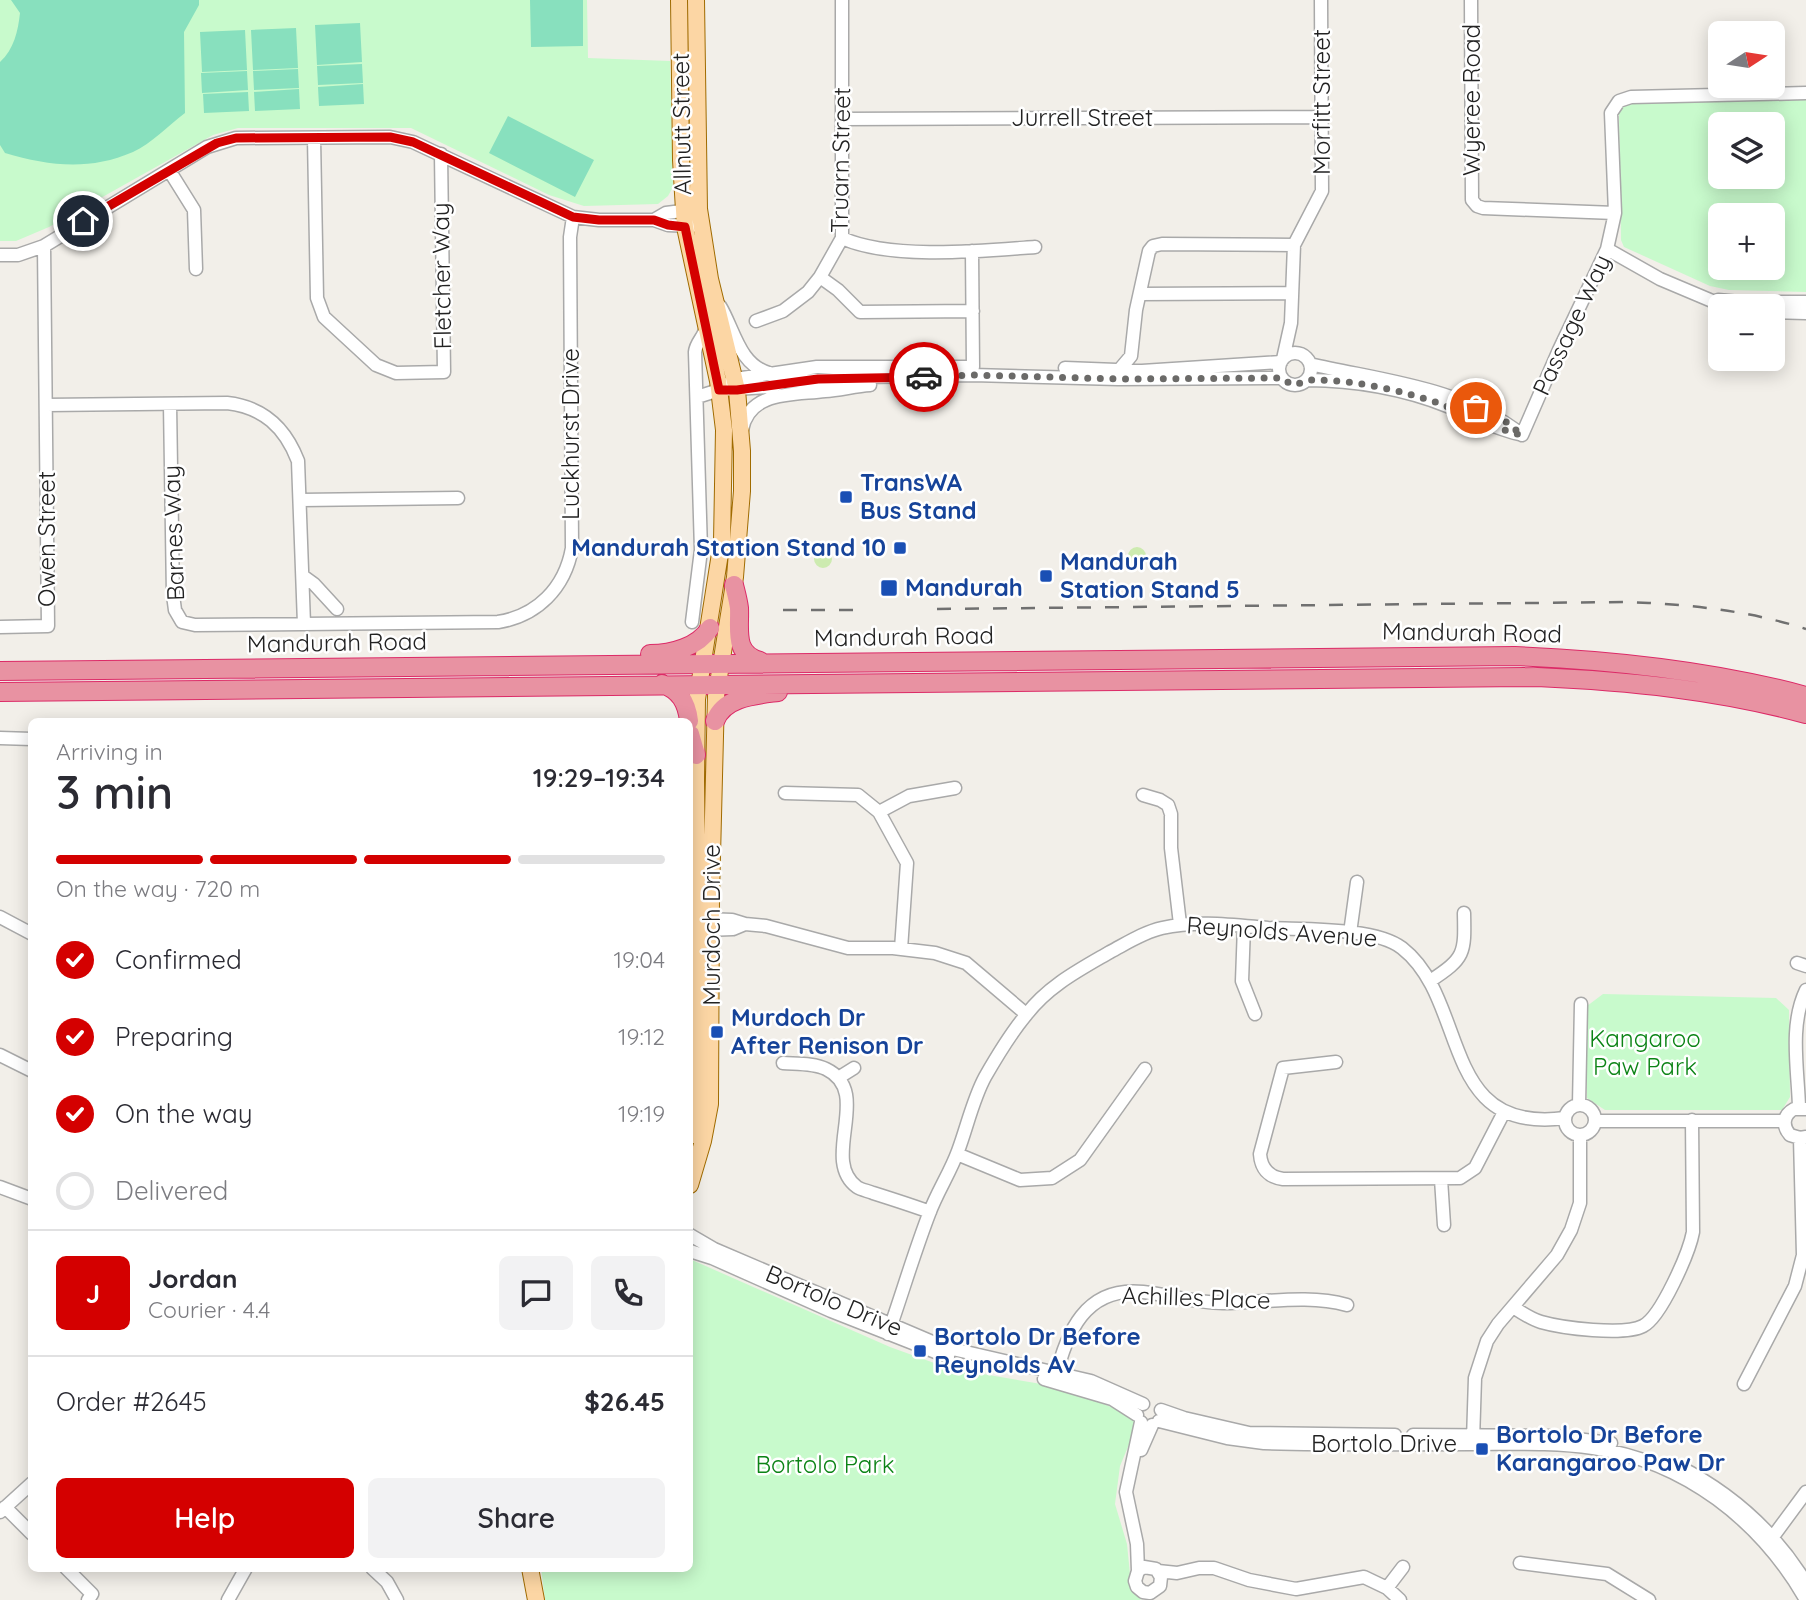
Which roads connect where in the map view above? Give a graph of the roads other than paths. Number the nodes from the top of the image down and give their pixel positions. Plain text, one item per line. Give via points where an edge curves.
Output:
1 (679, 0) edge
2 (696, 0) edge
3 (842, 0) edge
4 (1321, 0) edge
5 (1471, 0) edge
6 (1806, 93) edge
7 (1322, 117) junction
8 (843, 119) junction
9 (314, 138) junction
10 (441, 154) junction
11 (169, 170) junction
12 (1615, 213) junction
13 (573, 217) junction
14 (692, 218) junction
15 (842, 238) junction
16 (1294, 245) junction
17 (44, 246) junction
18 (1035, 247) dead end
19 (1607, 249) junction
20 (972, 251) junction
21 (0, 255) edge
22 (195, 269) dead end
23 (820, 277) junction
24 (1291, 293) junction
25 (1140, 294) junction
26 (714, 297) junction
27 (1707, 298) joint
28 (1806, 302) edge
29 (973, 311) junction
30 (1785, 312) edge
31 (1806, 313) edge
32 (756, 321) dead end
33 (706, 323) junction
34 (1291, 323) junction
35 (1298, 354) junction
36 (1131, 356) junction
37 (1282, 360) junction
38 (1310, 365) junction
39 (973, 367) junction
40 (1120, 369) junction
41 (1142, 370) junction
42 (776, 374) junction
43 (943, 377) junction
44 (1282, 378) junction
45 (1308, 380) junction
46 (736, 385) junction
47 (1394, 386) junction
48 (719, 390) junction
49 (697, 397) junction
50 (170, 404) junction
51 (46, 405) junction
52 (741, 433) junction
53 (458, 498) dead end
54 (300, 500) junction
55 (303, 576) junction
56 (734, 585) junction
57 (337, 609) dead end
58 (692, 622) dead end
59 (304, 624) junction
60 (0, 627) edge
61 (710, 628) junction
62 (770, 662) junction
63 (712, 663) junction
64 (574, 665) junction
65 (0, 671) edge
66 (837, 682) junction
67 (661, 684) junction
68 (699, 684) junction
69 (718, 684) junction
70 (0, 692) edge
71 (1806, 696) edge
72 (1806, 714) edge
73 (687, 718) edge
74 (715, 722) junction
75 (0, 738) edge
76 (28, 739) edge
77 (693, 744) edge
78 (696, 755) junction
79 (955, 788) dead end
80 (785, 793) dead end
81 (1143, 795) dead end
82 (879, 813) junction
83 (1357, 882) dead end
84 (1464, 913) dead end
85 (0, 917) edge
86 (1180, 924) junction
87 (704, 925) junction
88 (1244, 926) junction
89 (28, 932) edge
90 (1350, 933) junction
91 (901, 949) junction
92 (1430, 981) junction
93 (1806, 990) edge
94 (1581, 1004) dead end
95 (1026, 1014) junction
96 (1255, 1014) dead end
97 (2, 1061) edge
98 (1336, 1062) dead end
99 (783, 1063) dead end
100 (854, 1068) dead end
101 (1145, 1069) dead end
102 (28, 1070) edge
103 (838, 1078) junction
104 (1579, 1105) junction
105 (1802, 1108) edge
106 (1504, 1112) junction
107 (1565, 1118) junction
108 (1692, 1120) junction
109 (1596, 1121) junction
110 (1784, 1121) junction
111 (1580, 1136) junction
112 (693, 1138) edge
113 (1803, 1138) edge
114 (957, 1154) junction
115 (693, 1175) edge
116 (1441, 1178) junction
117 (0, 1187) edge
118 (28, 1198) edge
119 (930, 1212) junction
120 (1444, 1226) dead end
121 (693, 1237) edge
122 (693, 1252) edge
123 (1347, 1305) dead end
124 (1513, 1307) junction
125 (890, 1330) junction
126 (1056, 1377) junction
127 (1744, 1384) dead end
128 (1149, 1416) junction
129 (1473, 1440) junction
130 (28, 1486) edge
131 (1806, 1492) edge
132 (2, 1509) edge
133 (28, 1531) edge
134 (1771, 1540) junction
135 (1520, 1563) dead end
136 (1403, 1567) dead end
137 (1149, 1569) junction
138 (69, 1572) edge
139 (244, 1572) edge
140 (376, 1572) edge
141 (522, 1572) edge
142 (531, 1572) edge
143 (1178, 1573) junction
144 (1806, 1583) edge
145 (1387, 1588) junction
146 (1158, 1592) edge
147 (1296, 1594) edge
148 (1146, 1596) edge
149 (93, 1598) edge
150 (228, 1600) edge
151 (397, 1600) edge
152 (526, 1600) edge
153 (536, 1600) edge
154 (1400, 1600) edge
155 (1649, 1600) edge
156 (1806, 1600) edge

1 - 14 main road, Allnutt Street via 681,160
2 - 14 main road, Allnutt Street
3 - 8 street, Truarn Street
4 - 7 street, Morfitt Street
5 - 12 street, Wyeree Road via 1472,200 1483,208
6 - 12 street, Passage Way via 1619,101 1611,113
7 - 8 street, Jurrell Street
7 - 16 street, Morfitt Street via 1322,191
8 - 15 street, Truarn Street
9 - 10 street via 390,137
9 - 10 street, Fletcher Way via 317,298 324,317 376,365 396,373 444,372
9 - 11 street via 236,138 217,143
10 - 13 street
11 - 17 street
11 - 22 street via 194,211
12 - 19 street, Passage Way
13 - 14 street via 654,220 668,225
13 - 59 street, Luckhurst Drive via 572,548 559,583 536,608 510,621
14 - 26 main road, Allnutt Street
14 - 33 main road, Allnutt Street
15 - 20 street via 877,249
15 - 23 street, Truarn Street
16 - 24 street, Morfitt Street
16 - 25 street via 1153,246
17 - 21 street via 18,255
17 - 51 street
18 - 20 street
19 - 27 street via 1660,279
19 - 47 street, Passage Way via 1522,435
20 - 29 street
23 - 29 street via 860,312
23 - 32 street, Truarn Street via 796,303
24 - 25 street
24 - 34 street, Morfitt Street
25 - 36 street
26 - 42 street via 749,362
26 - 46 main road, Allnutt Street
27 - 28 street
29 - 39 street
30 - 31 street
33 - 48 main road, Allnutt Street
33 - 49 street via 695,346
34 - 35 street, Morfitt Street
34 - 37 street, Morfitt Street
35 - 37 street
35 - 38 street
36 - 40 street
36 - 41 street
37 - 41 street
37 - 44 street
38 - 45 street
38 - 47 street
39 - 40 street
39 - 42 street via 837,366
40 - 41 street
42 - 46 street
43 - 44 street
43 - 46 street
43 - 52 street via 777,396 748,412
44 - 45 street via 1292,385
45 - 47 street
46 - 48 street
46 - 52 main road, Allnutt Street
48 - 49 street
48 - 61 main road, Allnutt Street via 724,430 723,541
49 - 58 street via 701,550
50 - 51 street
50 - 54 street via 242,405 271,420 298,461
50 - 59 street, Barnes Way via 173,595 182,622
51 - 60 street, Owen Street via 48,626
52 - 56 main road, Allnutt Street via 742,491
53 - 54 street
54 - 55 street
55 - 57 street
55 - 59 street
56 - 62 highway via 741,647 752,659
56 - 63 main road, Allnutt Street
61 - 63 main road, Allnutt Street
61 - 64 highway via 697,642 679,649
62 - 63 highway, Mandurah Road
62 - 71 highway, Mandurah Road via 1515,656 1660,667
63 - 64 highway, Mandurah Road
63 - 68 main road, Murdoch Drive
63 - 69 main road, Murdoch Drive
64 - 65 highway, Mandurah Road
66 - 69 highway, Mandurah Road
66 - 72 highway, Mandurah Road via 1537,677 1656,685
66 - 74 highway via 732,702 722,708
67 - 68 highway, Mandurah Road
67 - 70 highway, Mandurah Road
67 - 73 highway via 679,694
68 - 69 highway, Mandurah Road
68 - 78 main road, Murdoch Drive
69 - 74 main road, Murdoch Drive
74 - 87 main road, Murdoch Drive
75 - 76 street
77 - 78 highway
78 - 87 main road, Murdoch Drive
79 - 82 street via 909,796
80 - 82 street via 858,795
81 - 86 street via 1168,805 1171,814
82 - 91 street via 907,863
83 - 90 street
84 - 92 street via 1461,955 1456,964
85 - 89 street
86 - 88 street, Reynolds Avenue
86 - 95 street, Reynolds Avenue via 1143,934 1063,979
87 - 91 street via 732,920 848,948
87 - 112 main road, Murdoch Drive
87 - 115 main road, Murdoch Drive via 710,1104
88 - 90 street, Reynolds Avenue
88 - 96 street via 1242,981
90 - 92 street, Reynolds Avenue via 1389,939 1416,961
91 - 95 street via 966,963
92 - 106 street, Reynolds Avenue via 1468,1073 1483,1095
93 - 105 street via 1796,1026
94 - 104 street
95 - 114 street, Reynolds Avenue via 984,1078
97 - 102 street
98 - 116 street via 1283,1068 1260,1154 1269,1175 1283,1179
99 - 103 street via 826,1069
100 - 103 street
101 - 114 street via 1080,1160 1052,1178 1020,1180
103 - 119 street via 849,1109 841,1158 846,1171 857,1187
104 - 107 street
104 - 109 street via 1594,1112
105 - 110 street via 1789,1112
106 - 107 street via 1548,1121
106 - 116 street via 1475,1168 1460,1178
107 - 111 street via 1570,1132
108 - 109 street
108 - 110 street
108 - 124 street via 1690,1249 1655,1316 1637,1328 1586,1328 1540,1322
109 - 111 street via 1592,1131
110 - 113 street via 1790,1135
111 - 124 street via 1580,1203 1571,1230 1558,1255
113 - 127 street via 1800,1269
114 - 119 street, Reynolds Avenue
116 - 120 street
117 - 118 street
119 - 125 street, Reynolds Avenue
121 - 125 street, Bortolo Drive
122 - 125 street, Bortolo Drive
123 - 126 street, Achilles Place via 1323,1300 1211,1303 1145,1292 1118,1293 1097,1302 1077,1320
124 - 129 street via 1487,1341 1477,1366
125 - 126 street, Bortolo Drive
126 - 128 street, Bortolo Drive
128 - 129 street, Bortolo Drive via 1245,1441
128 - 137 street via 1126,1492 1137,1544
129 - 134 street, Bortolo Drive via 1608,1450 1650,1463 1712,1496
130 - 132 street
131 - 134 street
132 - 133 street
134 - 144 street, Bortolo Drive
134 - 156 street, Bortolo Drive
135 - 155 street via 1607,1574
136 - 145 street
137 - 143 street
137 - 146 street via 1161,1577
137 - 148 street via 1135,1581
138 - 149 street
139 - 150 street
140 - 151 street
141 - 152 main road
142 - 153 main road
143 - 146 street
143 - 147 street via 1214,1568
145 - 147 street via 1364,1577
145 - 154 street
146 - 148 street

